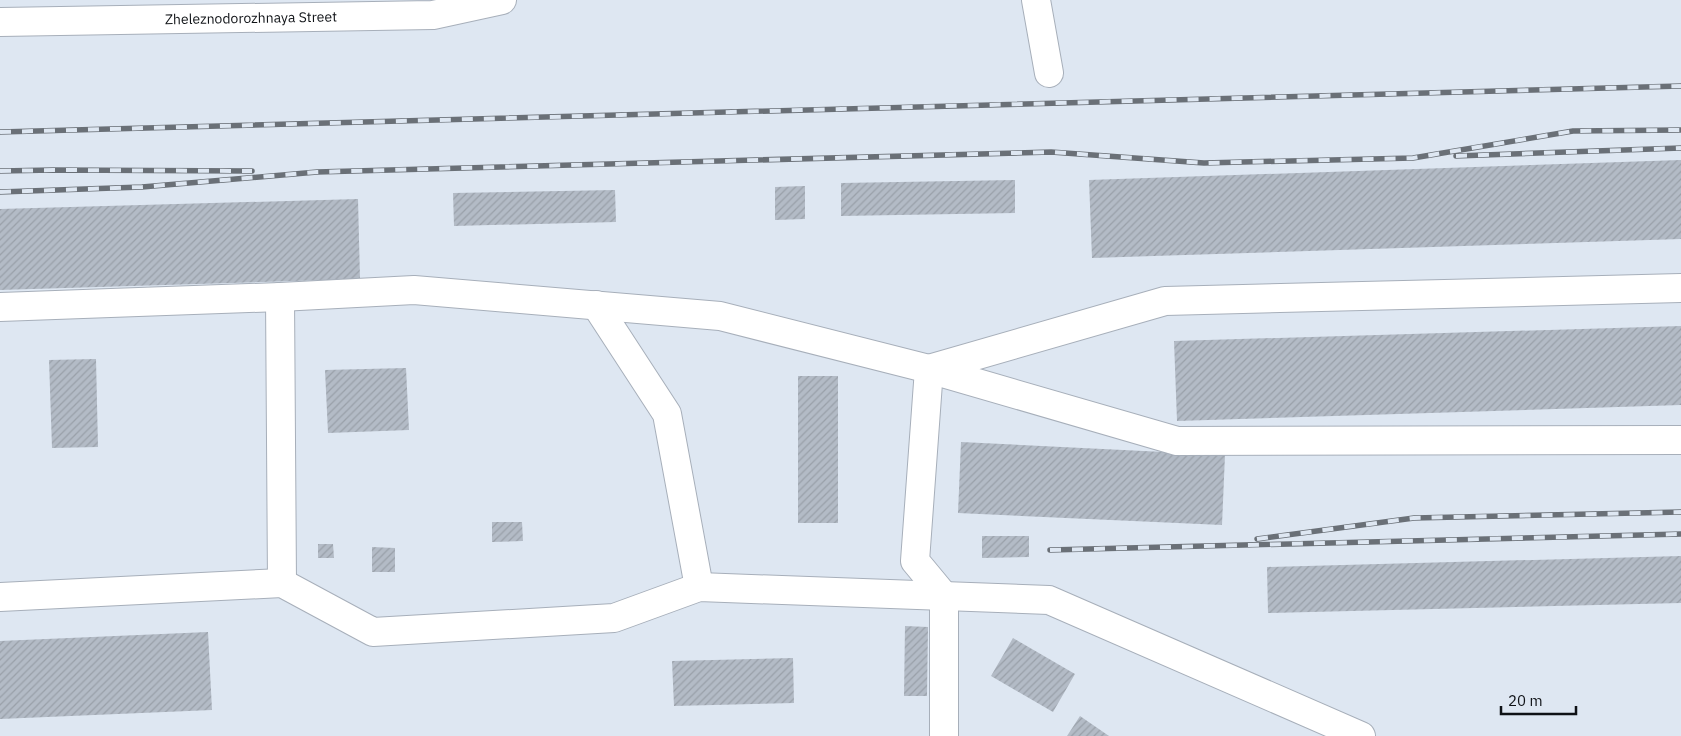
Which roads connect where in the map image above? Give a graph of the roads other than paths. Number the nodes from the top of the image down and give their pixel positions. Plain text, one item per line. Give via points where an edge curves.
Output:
1 (502, 0) edge
2 (1036, 0) edge
3 (0, 22) edge
4 (1049, 73) dead end
5 (1681, 288) edge
6 (280, 297) junction
7 (596, 306) junction
8 (0, 307) edge
9 (929, 369) junction
10 (1681, 440) edge
11 (282, 583) junction
12 (700, 587) junction
13 (944, 596) junction
14 (0, 597) edge
15 (944, 736) edge
16 (1361, 736) edge

1 - 3 street, Zheleznodorozhnaya Street via 432,15
2 - 4 street
5 - 9 street via 1165,302
6 - 7 street via 414,290
6 - 8 street
6 - 11 street
7 - 9 street via 720,316
7 - 12 street via 667,414
9 - 10 street via 1178,440
9 - 13 street via 915,561
11 - 12 street via 373,632 614,618
11 - 14 street
12 - 13 street
13 - 15 street
13 - 16 street via 1050,600

